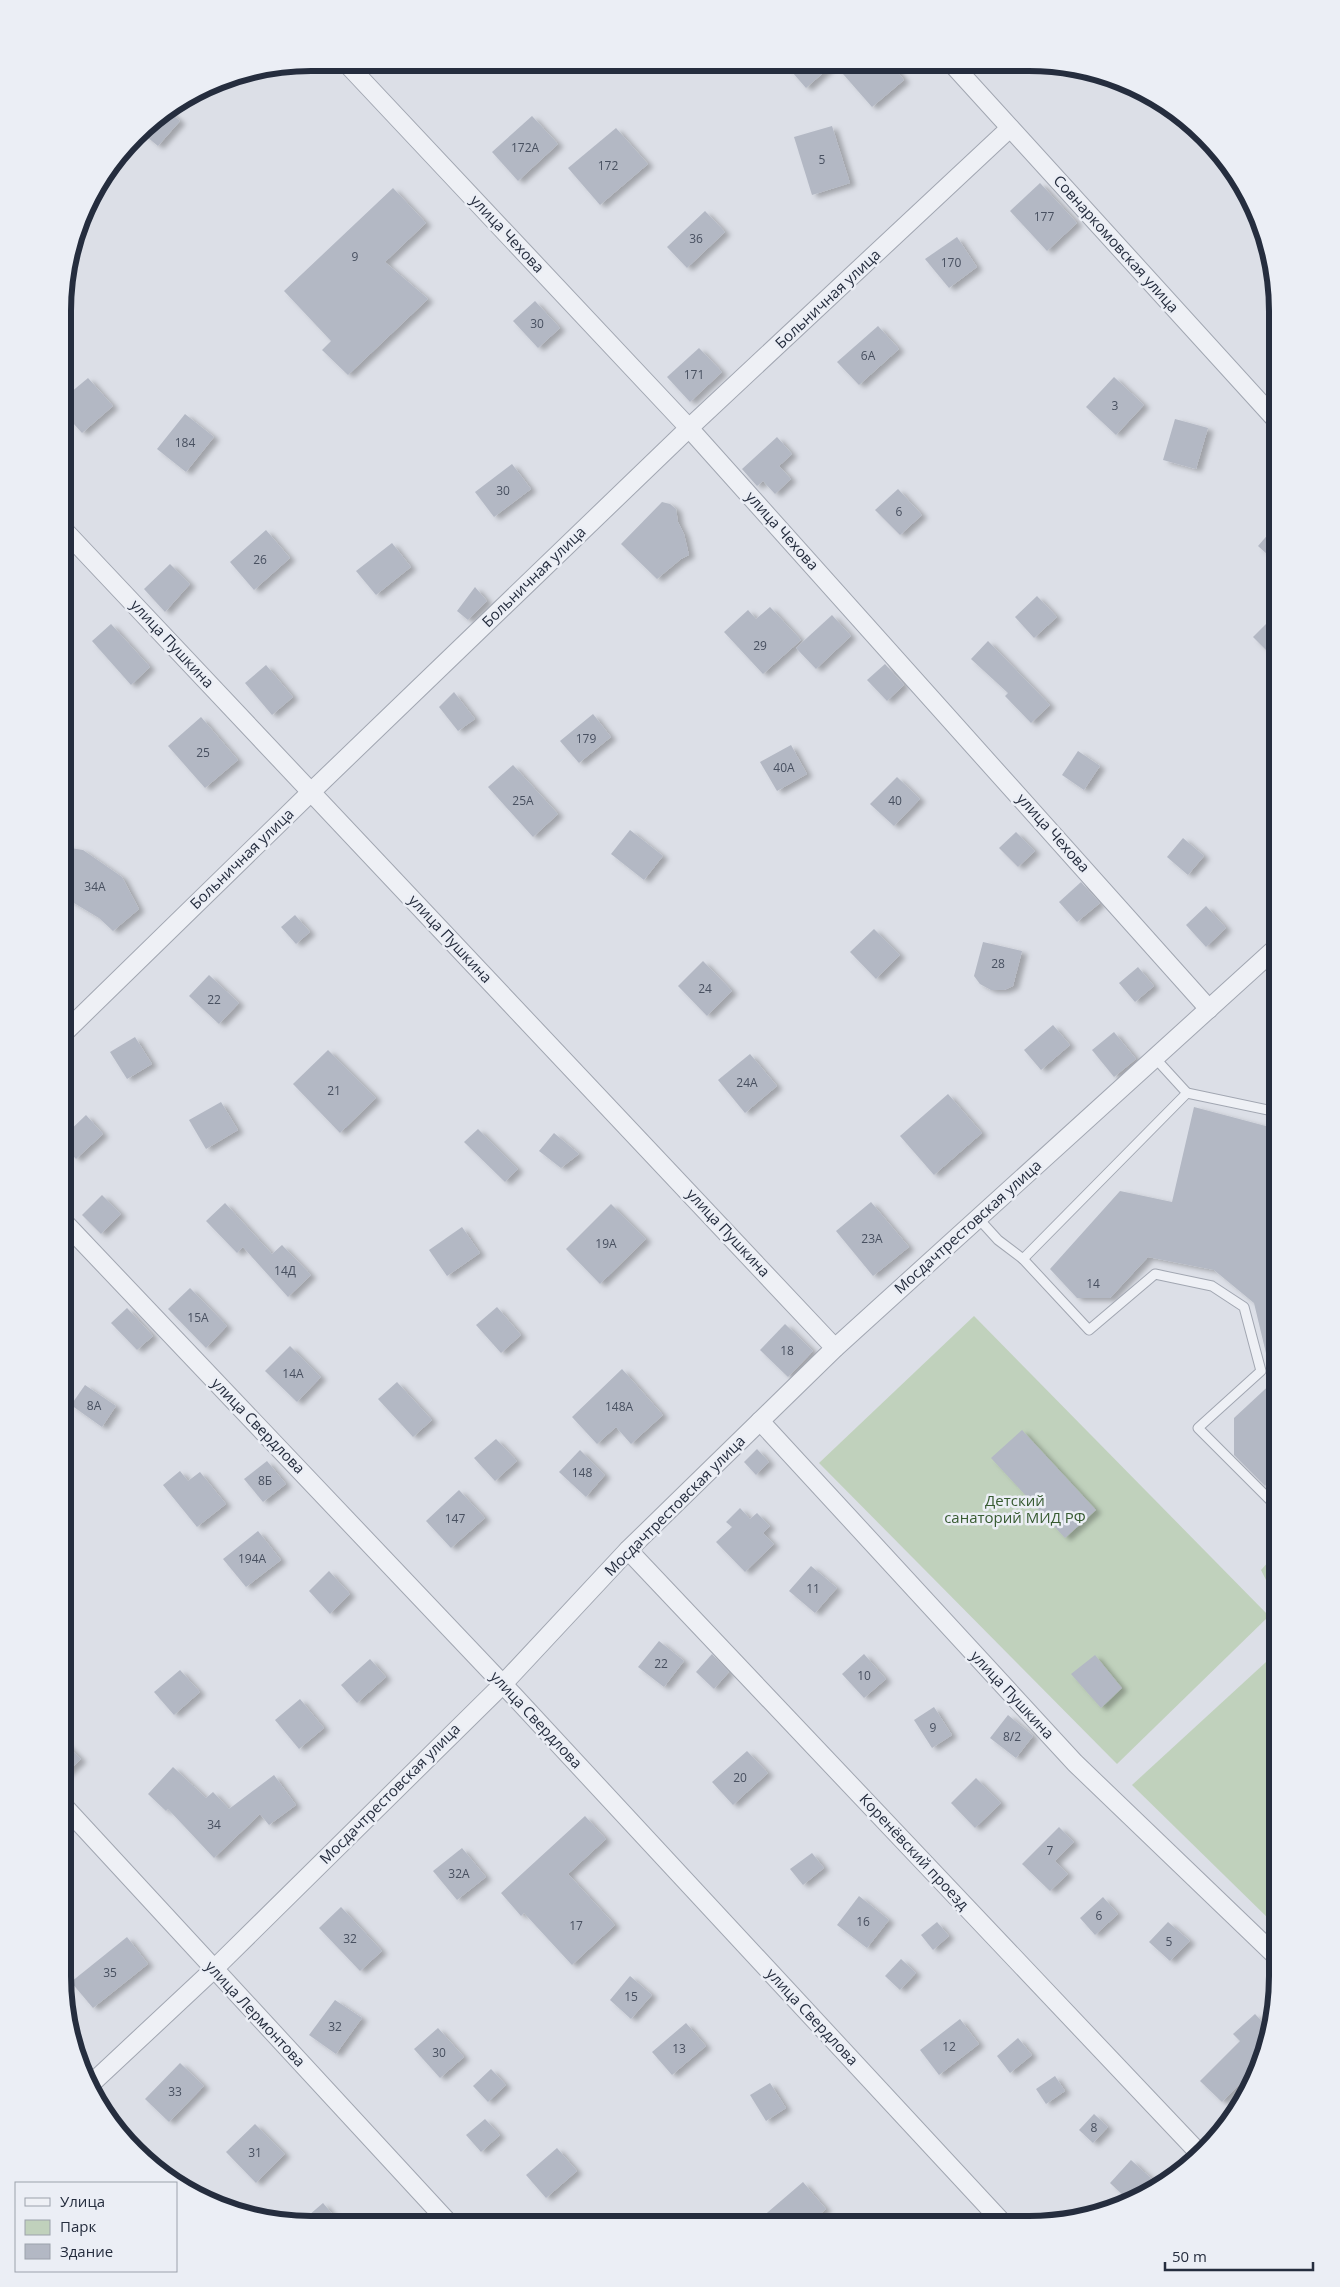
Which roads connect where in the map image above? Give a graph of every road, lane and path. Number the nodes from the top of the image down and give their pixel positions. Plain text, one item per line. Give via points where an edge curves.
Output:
1 (354, 71) edge
2 (959, 71) edge
3 (1010, 128) junction
4 (1269, 411) edge
5 (690, 428) junction
6 (71, 537) edge
7 (311, 792) junction
8 (1269, 954) edge
9 (1210, 1009) junction
10 (71, 1027) edge
11 (1155, 1058) junction
12 (1187, 1093) junction
13 (1269, 1110) edge
14 (978, 1218) junction
15 (71, 1229) edge
16 (1023, 1259) junction
17 (835, 1348) junction
18 (760, 1421) junction
19 (1269, 1499) edge
20 (628, 1550) junction
21 (503, 1684) junction
22 (71, 1814) edge
23 (1269, 1949) edge
24 (214, 1969) junction
25 (95, 2080) edge
26 (1195, 2149) edge
27 (443, 2216) edge
28 (997, 2216) edge

1 - 5 street, улица Чехова
2 - 3 street, Совнаркомовская улица
3 - 4 street, Совнаркомовская улица
3 - 5 street, Больничная улица
5 - 7 street, Больничная улица
5 - 9 street, улица Чехова
6 - 7 street, улица Пушкина
7 - 10 street, Больничная улица
7 - 17 street, улица Пушкина
8 - 9 street, Мосдачтрестовская улица
9 - 11 street, Мосдачтрестовская улица
11 - 12 lane
11 - 14 street, Мосдачтрестовская улица
12 - 13 lane
12 - 16 lane
14 - 16 lane via 998,1240
14 - 17 street, Мосдачтрестовская улица
15 - 21 street, улица Свердлова
16 - 19 lane via 1089,1330 1155,1274 1212,1286 1244,1307 1261,1371 1198,1428
17 - 18 street, Мосдачтрестовская улица
18 - 20 street, Мосдачтрестовская улица
18 - 23 street, улица Пушкина via 1075,1763
20 - 21 street, Мосдачтрестовская улица
20 - 26 street, Коренёвский проезд
21 - 24 street, Мосдачтрестовская улица
21 - 28 street, улица Свердлова
22 - 24 street, улица Лермонтова
24 - 25 street, Мосдачтрестовская улица
24 - 27 street, улица Лермонтова

